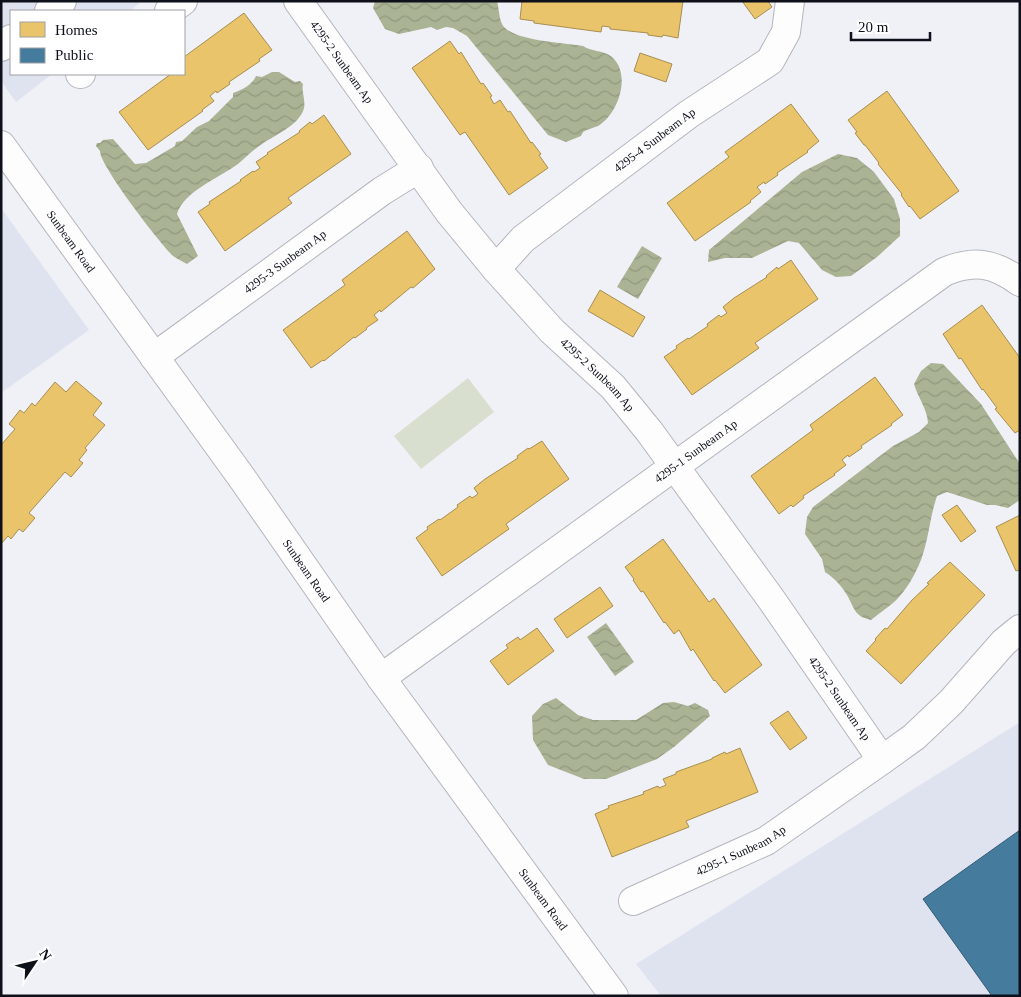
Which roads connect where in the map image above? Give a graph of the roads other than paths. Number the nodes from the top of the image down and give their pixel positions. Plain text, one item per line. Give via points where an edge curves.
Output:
1 (62, 1) edge
2 (183, 1) edge
3 (298, 1) edge
4 (790, 1) edge
5 (50, 10) edge
6 (170, 10) edge
7 (1, 145) edge
8 (418, 168) junction
9 (496, 269) junction
10 (1020, 282) edge
11 (154, 357) junction
12 (674, 466) junction
13 (1020, 629) edge
14 (381, 678) junction
15 (882, 760) junction
16 (633, 901) dead end
17 (614, 996) edge

1 - 5 street
2 - 6 street
3 - 8 street, 4295-2 Sunbeam Ap
4 - 9 street, 4295-4 Sunbeam Ap via 786,32 770,61 688,114 569,204 523,239
7 - 11 street, Sunbeam Road
8 - 9 street, 4295-2 Sunbeam Ap
8 - 11 street, 4295-3 Sunbeam Ap
9 - 12 street, 4295-2 Sunbeam Ap via 552,331 613,387
10 - 12 street, 4295-1 Sunbeam Ap via 987,264 960,265 944,272
11 - 14 street, Sunbeam Road
12 - 14 street, 4295-1 Sunbeam Ap
12 - 15 street, 4295-2 Sunbeam Ap
13 - 15 street, 4295-1 Sunbeam Ap via 1004,642 951,702 914,737
14 - 17 street, Sunbeam Road
15 - 16 street, 4295-1 Sunbeam Ap via 766,841

